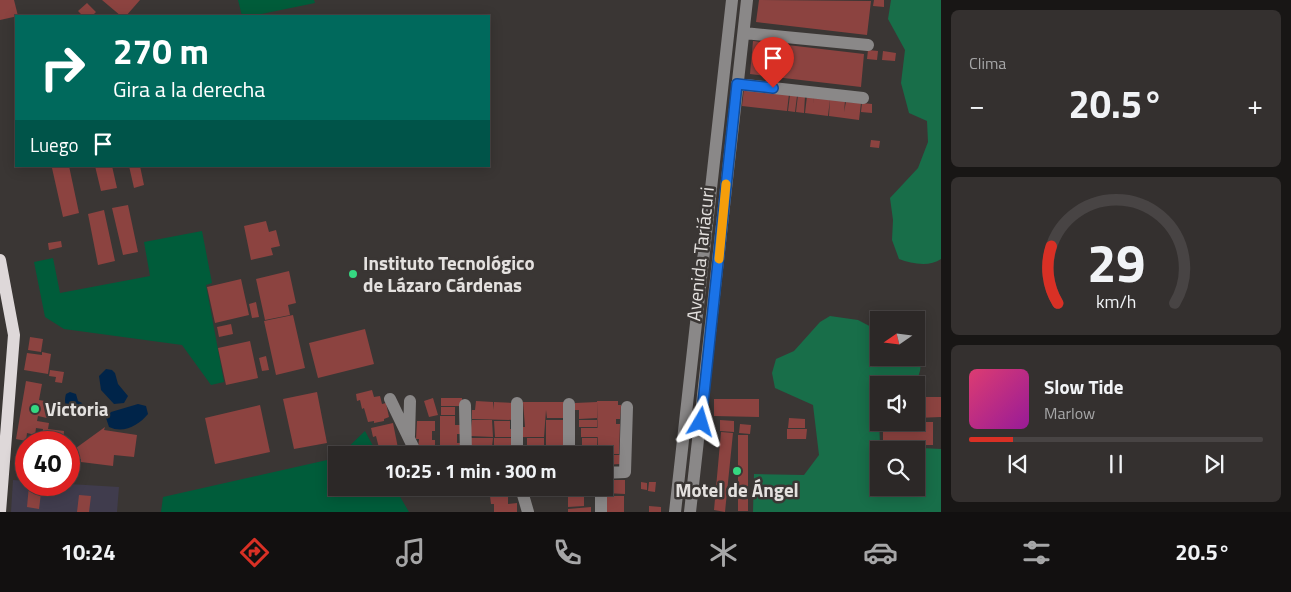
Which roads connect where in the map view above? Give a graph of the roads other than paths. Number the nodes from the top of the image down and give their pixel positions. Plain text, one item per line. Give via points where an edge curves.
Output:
1 (732, 0) edge
2 (747, 0) edge
3 (744, 33) junction
4 (868, 45) dead end
5 (737, 84) junction
6 (863, 98) dead end
7 (0, 260) edge
8 (688, 384) junction
9 (705, 386) junction
10 (390, 399) dead end
11 (410, 401) dead end
12 (517, 403) dead end
13 (569, 404) dead end
14 (465, 405) dead end
15 (627, 407) dead end
16 (409, 438) junction
17 (413, 446) edge
18 (466, 446) edge
19 (517, 446) edge
20 (569, 446) edge
21 (613, 472) edge
22 (1, 495) edge
23 (524, 496) edge
24 (601, 496) edge
25 (0, 512) edge
26 (528, 512) edge
27 (601, 512) edge
28 (675, 512) edge
29 (690, 512) edge

1 - 8 street, Avenida Tariácuri
2 - 3 street, Avenida Tariácuri
3 - 4 street
3 - 5 street, Avenida Tariácuri
5 - 6 street
5 - 9 street, Avenida Tariácuri
7 - 22 main road via 14,334
8 - 9 street
8 - 28 street, Avenida Tariácuri
9 - 29 street, Avenida Tariácuri
10 - 16 street
11 - 16 street
12 - 19 street
13 - 20 street
14 - 18 street
15 - 21 street via 625,472
16 - 17 street
22 - 25 main road
23 - 26 street
24 - 27 street

